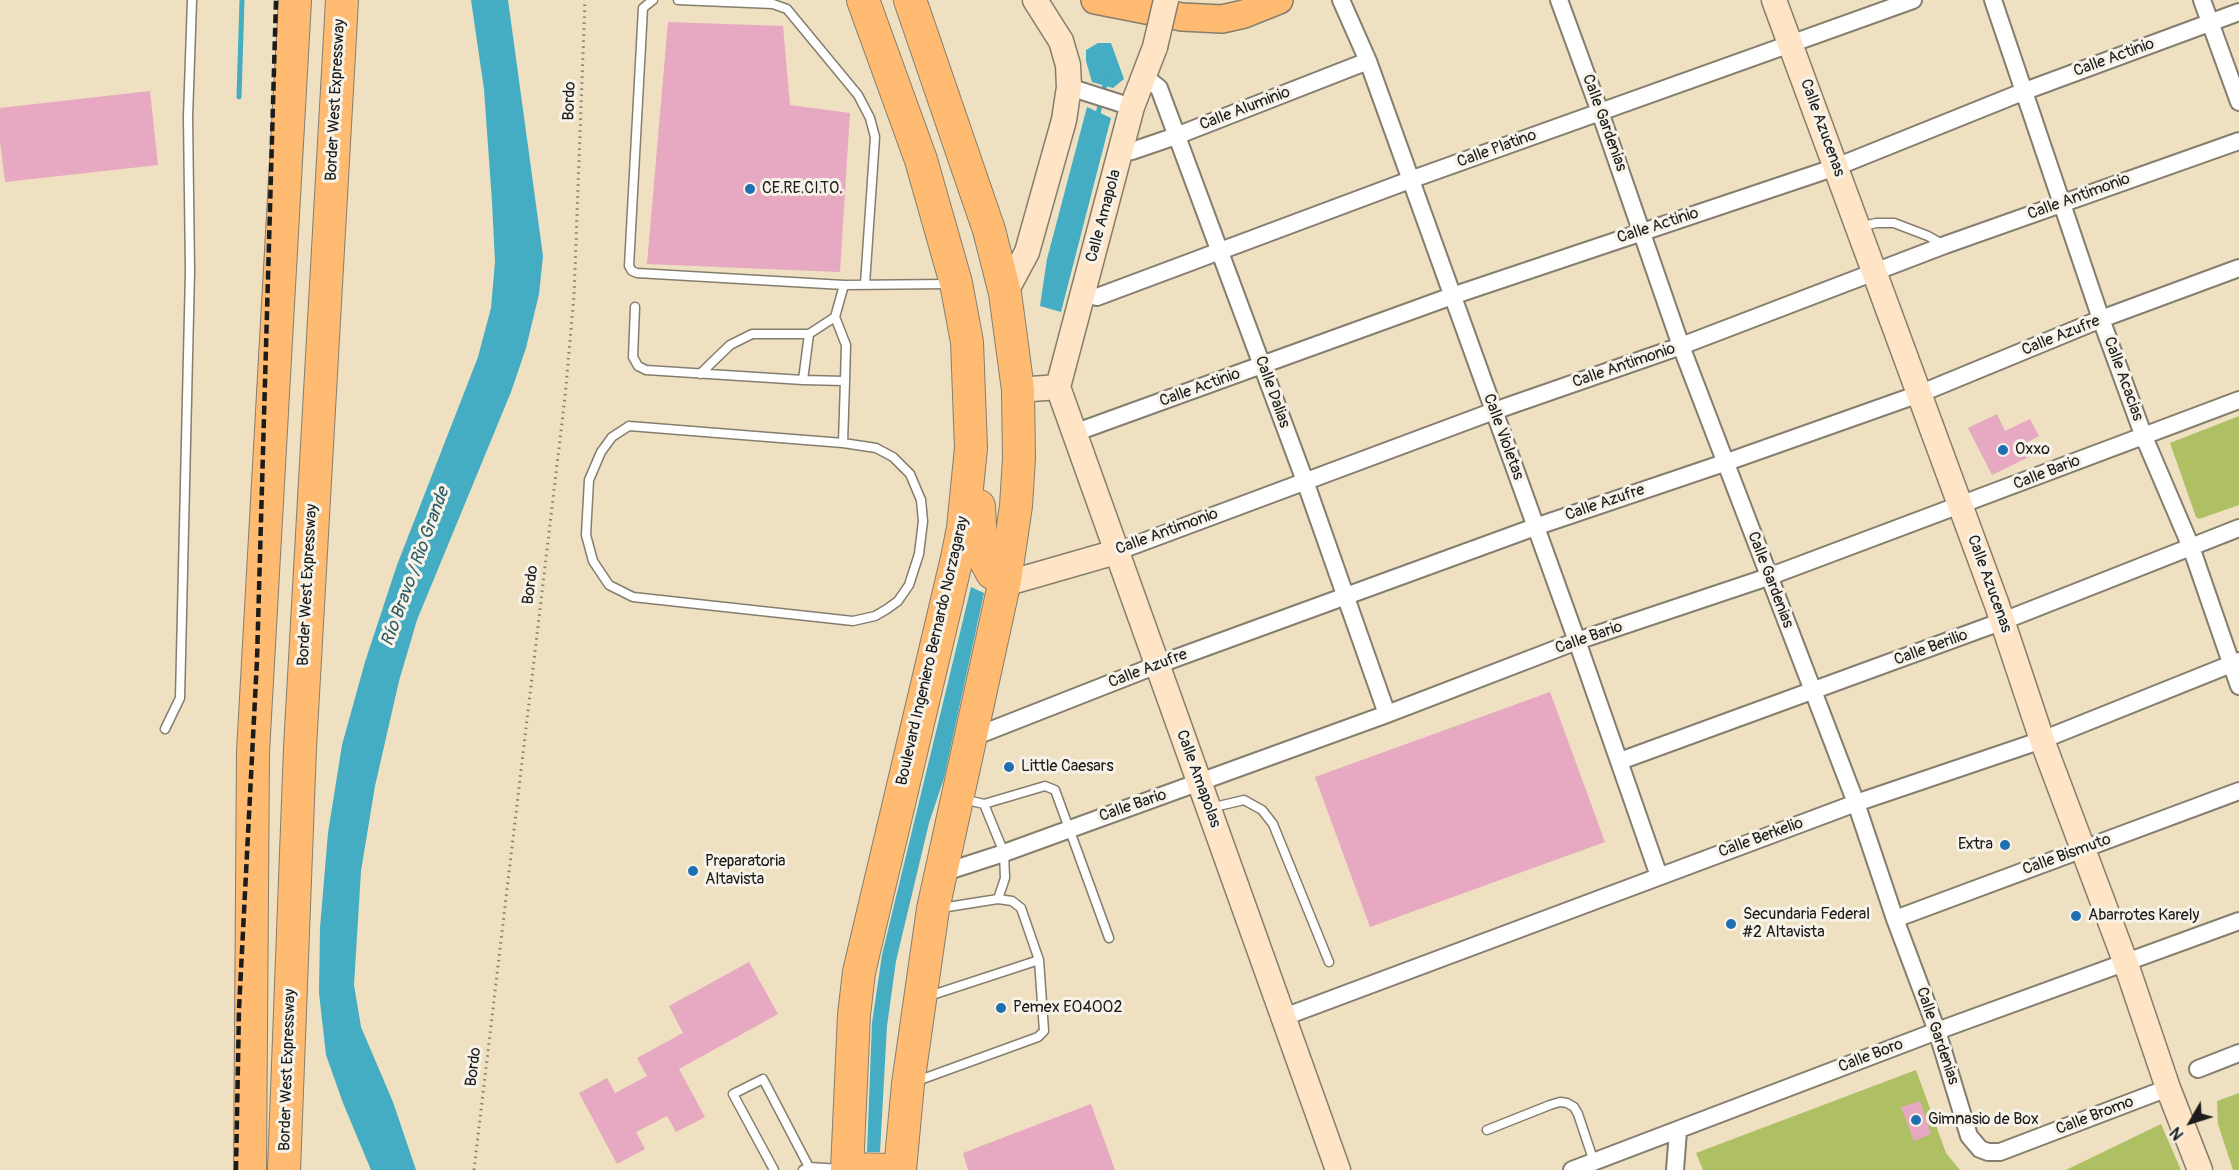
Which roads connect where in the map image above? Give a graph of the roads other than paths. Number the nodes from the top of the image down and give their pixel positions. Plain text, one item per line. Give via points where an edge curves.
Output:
1 (192, 0) edge
2 (295, 0) edge
3 (342, 0) edge
4 (652, 0) edge
5 (678, 0) edge
6 (863, 0) edge
7 (910, 0) edge
8 (1035, 0) edge
9 (1095, 0) edge
10 (1166, 0) edge
11 (1279, 0) edge
12 (1341, 0) edge
13 (1559, 0) edge
14 (1774, 0) edge
15 (1912, 0) edge
16 (1993, 0) edge
17 (2202, 0) edge
18 (2239, 12) edge
19 (2210, 22) junction
20 (1791, 45) junction
21 (1368, 61) junction
22 (1144, 76) junction
23 (1078, 89) junction
24 (2025, 91) junction
25 (2239, 102) edge
26 (1124, 104) junction
27 (1600, 112) junction
28 (1176, 136) junction
29 (2239, 141) edge
30 (1122, 152) junction
31 (1836, 167) junction
32 (1410, 180) junction
33 (2062, 203) junction
34 (1859, 227) junction
35 (1642, 231) junction
36 (1945, 245) junction
37 (1219, 250) junction
38 (2239, 268) edge
39 (1874, 273) junction
40 (956, 283) junction
41 (865, 284) junction
42 (844, 285) junction
43 (1005, 293) junction
44 (1082, 294) junction
45 (1452, 296) junction
46 (635, 307) dead end
47 (835, 317) junction
48 (2101, 319) junction
49 (809, 334) junction
50 (1681, 346) junction
51 (1262, 366) junction
52 (700, 374) junction
53 (803, 380) junction
54 (845, 381) junction
55 (1058, 387) junction
56 (1018, 390) junction
57 (1919, 394) junction
58 (2239, 400) edge
59 (1494, 411) junction
60 (1074, 433) junction
61 (2144, 437) junction
62 (843, 444) junction
63 (1726, 462) junction
64 (968, 477) junction
65 (1305, 481) junction
66 (1960, 506) junction
67 (1535, 527) junction
68 (2239, 528) edge
69 (2191, 547) junction
70 (1116, 552) junction
71 (1768, 577) junction
72 (1005, 580) junction
73 (1344, 596) junction
74 (2003, 621) junction
75 (1577, 641) junction
76 (2235, 662) edge
77 (1157, 665) junction
78 (2239, 686) edge
79 (1813, 692) junction
80 (1387, 714) junction
81 (165, 729) dead end
82 (971, 738) junction
83 (2042, 740) junction
84 (1620, 761) junction
85 (1200, 782) junction
86 (2239, 790) edge
87 (970, 801) junction
88 (1856, 803) junction
89 (1209, 809) junction
90 (1070, 828) junction
91 (2083, 848) junction
92 (1004, 853) junction
93 (939, 874) junction
94 (1659, 876) junction
95 (998, 900) junction
96 (933, 909) junction
97 (1895, 919) junction
98 (2239, 921) edge
99 (1109, 938) dead end
100 (1039, 960) junction
101 (2125, 961) junction
102 (1329, 962) dead end
103 (920, 998) junction
104 (1284, 1017) junction
105 (1937, 1031) junction
106 (2239, 1053) edge
107 (2198, 1069) dead end
108 (908, 1084) junction
109 (2168, 1088) junction
110 (1487, 1130) dead end
111 (1678, 1131) junction
112 (1988, 1152) joint
113 (1594, 1162) junction
114 (806, 1169) edge
115 (250, 1170) edge
116 (284, 1170) edge
117 (774, 1170) edge
118 (866, 1170) edge
119 (900, 1170) edge
120 (1338, 1170) edge
121 (1572, 1170) edge
122 (1675, 1170) edge
123 (2200, 1170) edge

1 - 81 lane via 180,698
2 - 115 highway via 253,752
3 - 116 highway, Border West Expressway via 300,748
4 - 42 lane via 643,8 629,266 632,271
5 - 41 lane via 773,4 788,9 858,95 875,137
6 - 40 highway, Boulevard Ingeniero Bernardo Norzagaray via 921,160
7 - 43 highway via 989,230
8 - 23 street via 1061,41
9 - 11 main road via 1182,17 1222,19
10 - 22 street, Calle Amapola, bridge
12 - 21 street, Calle Violetas
13 - 27 street, Calle Gardenias
14 - 20 street, Calle Azucenas
15 - 20 street, Calle Platino
16 - 24 street, Calle Acacias
17 - 19 street
18 - 19 street, Calle Actinio
19 - 24 street, Calle Actinio
19 - 25 street
20 - 27 street, Calle Platino
20 - 31 street, Calle Azucenas
21 - 28 street, Calle Aluminio
21 - 32 street, Calle Violetas
22 - 26 street, Calle Amapola
22 - 28 street, Calle Dalias via 1158,88
23 - 26 street
23 - 43 street via 1064,120 1027,252
24 - 31 street, Calle Actinio
24 - 33 street, Calle Acacias
26 - 30 street, Calle Amapola
27 - 32 street, Calle Platino
27 - 35 street, Calle Gardenias
28 - 30 street, Calle Aluminio
28 - 37 street, Calle Dalias
29 - 33 street, Calle Antimonio
30 - 44 street, Calle Amapola
31 - 34 street, Calle Azucenas
31 - 35 street, Calle Actinio
32 - 37 street, Calle Platino
32 - 45 street, Calle Violetas
33 - 36 street, Calle Antimonio
33 - 48 street, Calle Acacias
34 - 36 lane via 1894,223
34 - 39 street, Calle Azucenas
35 - 45 street, Calle Actinio
35 - 50 street, Calle Gardenias
36 - 39 street, Calle Antimonio
37 - 44 street, Calle Platino via 1097,297
37 - 51 street, Calle Dalias
38 - 48 street, Calle Azufre
39 - 50 street, Calle Antimonio
39 - 57 street, Calle Azucenas
40 - 41 lane
40 - 64 highway, Boulevard Ingeniero Bernardo Norzagaray via 970,386
41 - 42 lane
42 - 47 lane
43 - 56 highway
44 - 55 street, Calle Amapola
45 - 51 street, Calle Actinio
45 - 59 street, Calle Violetas
46 - 52 lane via 633,357 638,366
47 - 49 lane
47 - 54 lane via 846,345
48 - 57 street, Calle Azufre
48 - 61 street, Calle Acacias
49 - 52 lane via 752,334 730,345
49 - 53 lane
50 - 59 street, Calle Antimonio
50 - 63 street, Calle Gardenias
51 - 60 street, Calle Actinio
51 - 65 street, Calle Dalias
52 - 53 lane
53 - 54 lane
54 - 62 lane
55 - 56 street
55 - 60 street, Calle Amapolas
56 - 72 highway via 1016,506
57 - 63 street, Calle Azufre
57 - 66 street, Calle Azucenas
58 - 61 street, Calle Bario
59 - 65 street, Calle Antimonio
59 - 67 street, Calle Violetas
60 - 70 street, Calle Amapolas
61 - 66 street, Calle Bario
61 - 69 street, Calle Acacias
62 - 62 lane via 876,448 893,457 910,474 921,500 919,554 909,585 898,601 875,616 853,621 633,597 609,585 593,561 586,535 589,480 612,437 629,426
63 - 67 street, Calle Azufre
63 - 71 street, Calle Gardenias
64 - 72 highway via 977,494 984,558 992,573
64 - 118 highway, Boulevard Ingeniero Bernardo Norzagaray via 957,558 859,972 854,1015
65 - 70 street, Calle Antimonio
65 - 73 street, Calle Dalias
66 - 71 street, Calle Bario
66 - 74 street, Calle Azucenas
67 - 73 street, Calle Azufre
67 - 75 street, Calle Violetas
68 - 69 street, Calle Berilio
69 - 74 street, Calle Berilio
69 - 76 street, Calle Acacias
70 - 72 street, Calle Antimonio via 1016,581
70 - 77 street, Calle Amapolas
71 - 75 street, Calle Bario
71 - 79 street, Calle Gardenias
72 - 82 highway
73 - 77 street, Calle Azufre
73 - 80 street, Calle Dalias
74 - 79 street, Calle Berilio
74 - 83 street, Calle Azucenas
75 - 80 street, Calle Bario
75 - 84 street, Calle Violetas
76 - 78 street, Calle Acacias
76 - 83 street, Calle Berkelio
77 - 82 street, Calle Azufre
77 - 85 street, Calle Amapolas
79 - 84 street, Calle Berilio
79 - 88 street, Calle Gardenias
80 - 85 street, Calle Bario
82 - 87 highway
83 - 88 street, Calle Berkelio
83 - 91 street, Calle Azucenas
84 - 94 street, Calle Violetas
85 - 89 street, Calle Amapolas
85 - 90 street, Calle Bario
86 - 91 street, Calle Bismuto
87 - 90 lane via 1045,786 1054,789
87 - 92 lane
87 - 93 highway
88 - 94 street, Calle Berkelio
88 - 97 street, Calle Gardenias
89 - 102 lane via 1244,800 1262,810 1273,824
89 - 104 street, Calle Amapolas
90 - 92 street, Calle Bario
90 - 99 lane
91 - 97 street, Calle Bismuto
91 - 101 street, Calle Azucenas
92 - 93 street, Calle Bario
92 - 95 lane via 1005,878
93 - 96 highway
94 - 104 street, Calle Berkelio
95 - 96 lane
95 - 100 lane via 1012,901 1021,908
96 - 103 highway
97 - 105 street, Calle Gardenias
98 - 101 street, Calle Boro
100 - 103 lane
100 - 108 lane via 1044,1031 1038,1037
101 - 105 street, Calle Boro
101 - 109 street, Calle Azucenas
103 - 108 highway
104 - 120 street, Calle Amapolas
105 - 111 street, Calle Boro
105 - 112 street, Calle Gardenias via 1969,1136
106 - 107 street
108 - 119 highway
109 - 112 street, Calle Bromo via 2000,1152
109 - 123 street, Calle Azucenas
110 - 113 lane via 1550,1105 1567,1103 1578,1114
111 - 113 street, Calle Boro
111 - 122 street
113 - 121 street, Calle Boro
114 - 117 lane via 763,1079 733,1094
114 - 118 lane

